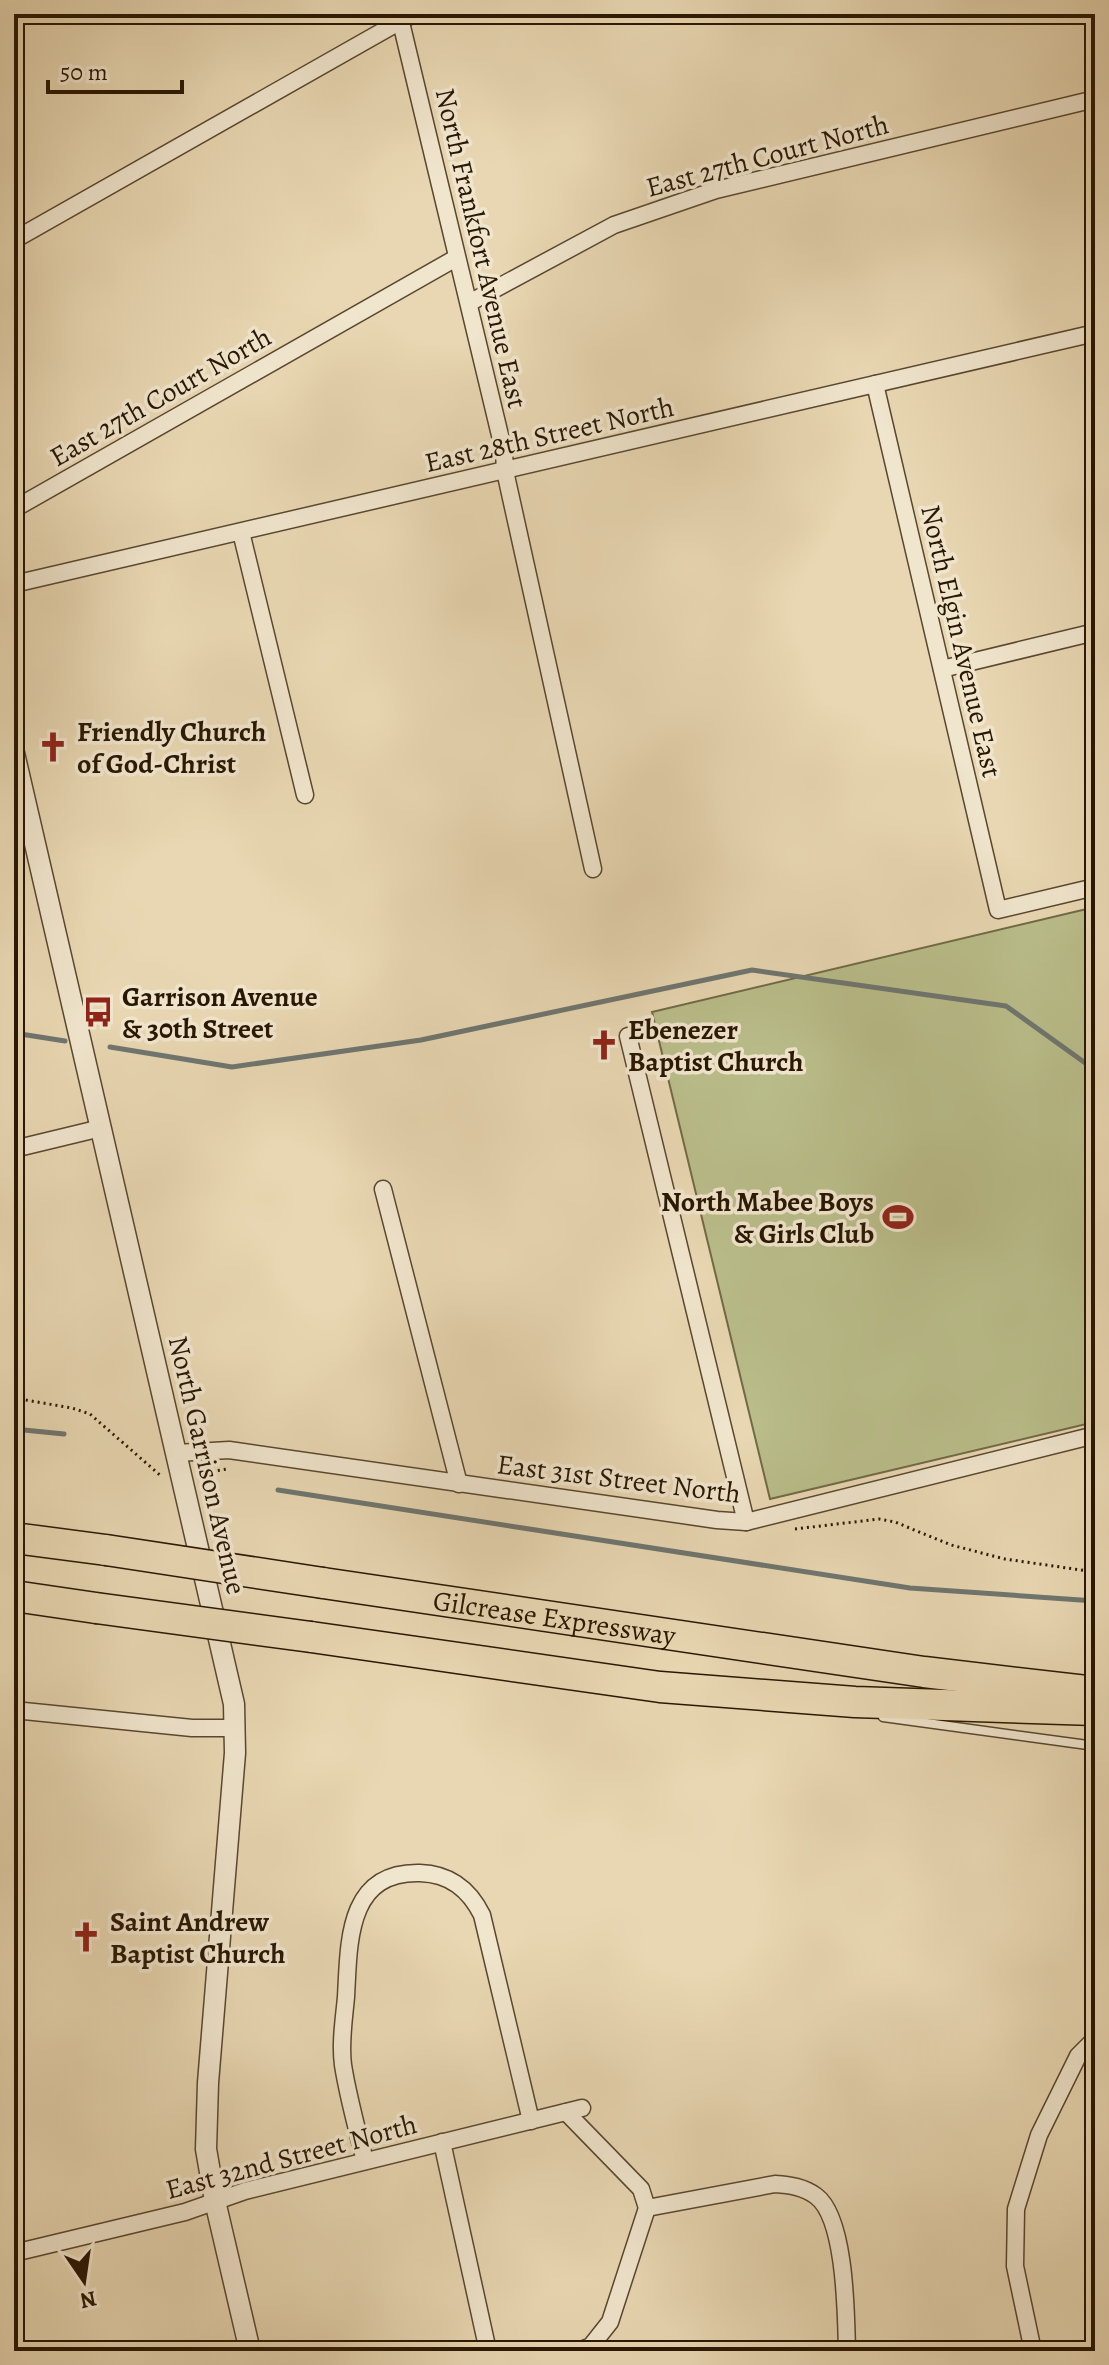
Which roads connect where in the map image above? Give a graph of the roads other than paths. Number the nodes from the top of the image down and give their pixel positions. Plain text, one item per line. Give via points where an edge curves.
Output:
1 (404, 16) edge
2 (1095, 99) edge
3 (14, 240) edge
4 (456, 258) junction
5 (469, 303) junction
6 (1095, 333) edge
7 (875, 384) junction
8 (505, 471) junction
9 (14, 509) edge
10 (241, 532) junction
11 (14, 584) edge
12 (1095, 632) edge
13 (942, 669) junction
14 (14, 753) edge
15 (305, 795) dead end
16 (593, 869) dead end
17 (1095, 887) edge
18 (628, 1036) dead end
19 (101, 1128) junction
20 (14, 1149) edge
21 (383, 1189) dead end
22 (1095, 1292) edge
23 (1095, 1325) edge
24 (1095, 1435) edge
25 (177, 1453) junction
26 (459, 1484) junction
27 (746, 1522) junction
28 (14, 1538) edge
29 (14, 1596) edge
30 (660, 1687) junction
31 (1095, 1692) edge
32 (14, 1710) edge
33 (831, 1710) dead end
34 (1095, 1710) edge
35 (878, 1716) dead end
36 (235, 1728) junction
37 (1095, 1746) edge
38 (1095, 2039) edge
39 (531, 2121) junction
40 (442, 2142) junction
41 (365, 2161) junction
42 (215, 2201) junction
43 (647, 2208) junction
44 (14, 2253) edge
45 (250, 2351) edge
46 (488, 2351) edge
47 (579, 2351) edge
48 (847, 2351) edge
49 (1033, 2351) edge

1 - 3 street
1 - 4 street, North Frankfort Avenue East
2 - 5 street, East 27th Court North via 666,206 614,225
4 - 5 street, North Frankfort Avenue East
4 - 9 street, East 27th Court North
5 - 8 street, North Frankfort Avenue East
6 - 7 street, East 28th Street North
7 - 8 street, East 28th Street North
7 - 13 street, North Elgin Avenue East
8 - 10 street, East 28th Street North
8 - 16 street, North Frankfort Avenue East
10 - 11 street, East 28th Street North
10 - 15 street
12 - 13 street
13 - 17 street, North Elgin Avenue East via 998,910
14 - 19 street, North Garrison Avenue
18 - 27 street
19 - 20 street
19 - 25 street, North Garrison Avenue
21 - 26 street
22 - 23 lane via 1090,1303
24 - 27 street, East 31st Street North
25 - 26 street, East 31st Street North via 229,1450
25 - 36 street, North Garrison Avenue via 229,1678
26 - 27 street, East 31st Street North
28 - 31 highway, Gilcrease Expressway, bridge via 908,1670
29 - 30 highway, Gilcrease Expressway, bridge
30 - 33 lane, Gilcrease Expressway
30 - 34 highway via 855,1702
32 - 36 street
35 - 37 lane
36 - 42 street, North Garrison Avenue via 206,2118
38 - 49 street via 1078,2056 1039,2135 1016,2209 1015,2266
39 - 40 street, East 32nd Street North
39 - 41 street via 482,1915 474,1899 448,1877 408,1873 377,1885 364,1898 350,1934 342,2062
39 - 43 street, East 32nd Street North via 574,2110 641,2189
40 - 41 street, East 32nd Street North
40 - 46 street
41 - 42 street, East 32nd Street North
42 - 44 street, East 32nd Street North
42 - 45 street, North Garrison Avenue
43 - 47 street via 610,2322 591,2346
43 - 48 street via 775,2184 818,2197 831,2220 841,2259

